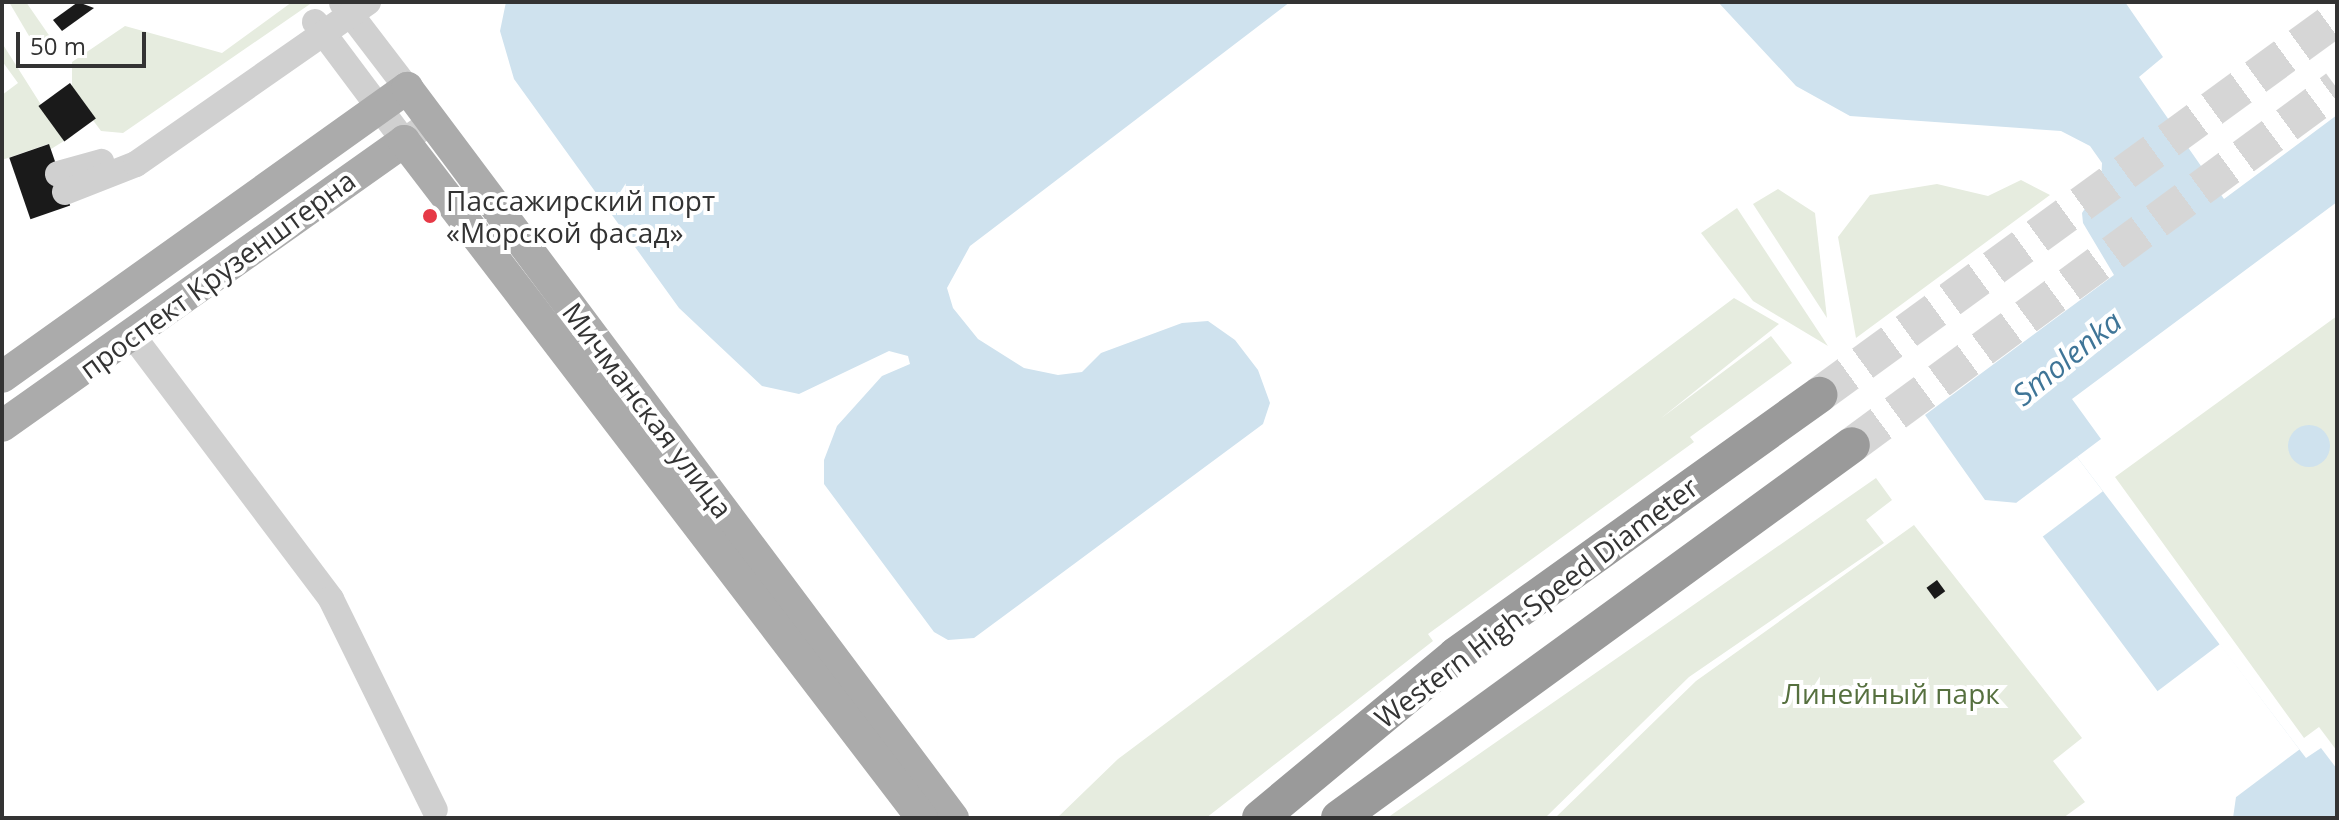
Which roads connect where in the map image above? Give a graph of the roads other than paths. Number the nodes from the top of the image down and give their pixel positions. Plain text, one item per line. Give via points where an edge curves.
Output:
1 (351, 5) edge
2 (320, 28) junction
3 (407, 88) junction
4 (380, 108) junction
5 (431, 121) junction
6 (404, 141) junction
7 (62, 183) dead end
8 (133, 336) junction
9 (2, 377) edge
10 (1819, 395) tunnel mouth
11 (2, 426) edge
12 (1852, 445) tunnel mouth
13 (435, 810) dead end
14 (922, 818) edge
15 (953, 818) edge
16 (1260, 818) edge
17 (1339, 818) edge

1 - 2 street
1 - 3 street, Мичманская улица
2 - 4 street, Мичманская улица
2 - 7 street via 130,152
3 - 4 main road, проспект Крузенштерна
3 - 5 main road, Мичманская улица
4 - 6 street, Мичманская улица
4 - 9 main road, проспект Крузенштерна
5 - 6 street, проспект Крузенштерна
5 - 15 main road, Мичманская улица
6 - 8 main road, проспект Крузенштерна
6 - 14 main road, Мичманская улица
8 - 11 main road, проспект Крузенштерна
8 - 13 street via 331,599
10 - 16 highway, Western High-Speed Diameter via 1456,655
12 - 17 highway, Western High-Speed Diameter

